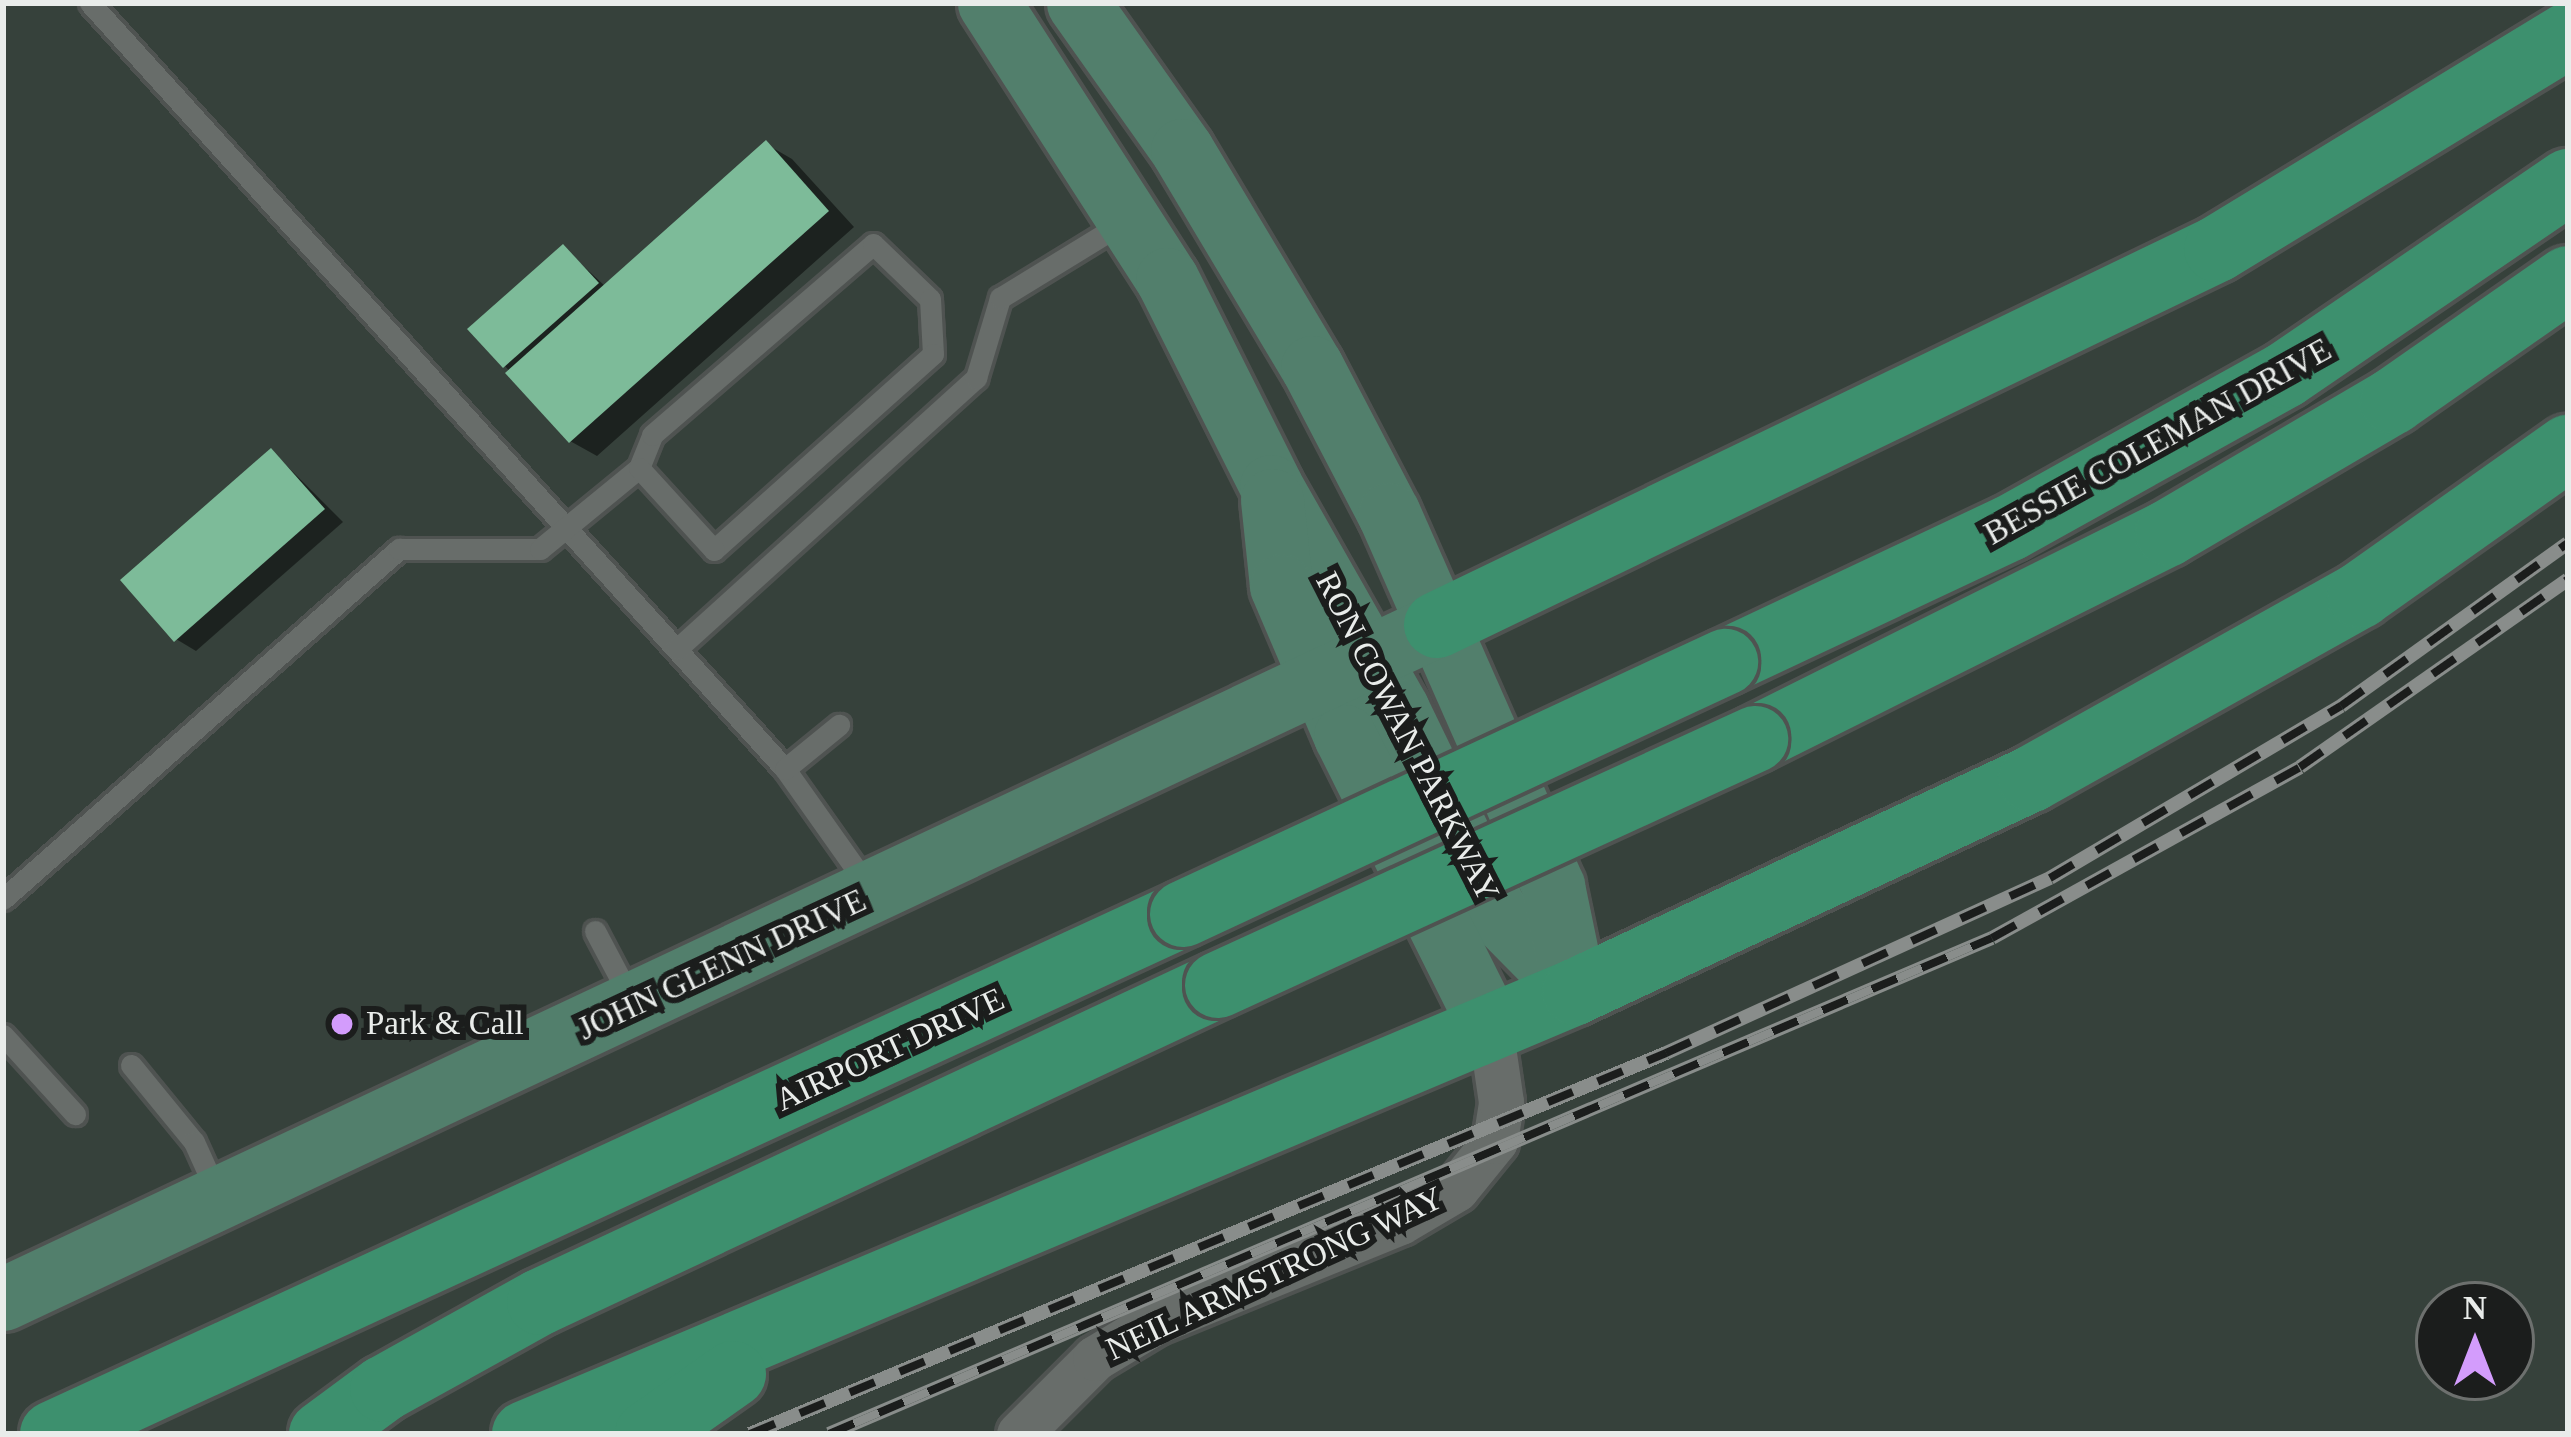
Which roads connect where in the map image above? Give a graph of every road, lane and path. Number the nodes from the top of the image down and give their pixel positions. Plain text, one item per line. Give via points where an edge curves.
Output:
1 (90, 3) edge
2 (988, 3) edge
3 (1078, 3) edge
4 (2568, 36) edge
5 (2568, 182) edge
6 (1129, 218) junction
7 (2568, 278) edge
8 (2568, 448) edge
9 (639, 468) junction
10 (567, 526) junction
11 (1437, 625) junction
12 (676, 649) junction
13 (1725, 662) joint
14 (1347, 670) junction
15 (839, 725) dead end
16 (784, 770) junction
17 (873, 895) junction
18 (3, 899) edge
19 (595, 931) dead end
20 (1575, 992) junction
21 (635, 1006) junction
22 (1490, 1027) junction
23 (3, 1035) edge
24 (131, 1064) dead end
25 (75, 1114) dead end
26 (206, 1169) junction
27 (948, 1252) junction
28 (3, 1298) edge
29 (53, 1434) edge
30 (322, 1434) edge
31 (525, 1434) edge
32 (648, 1434) edge
33 (1019, 1434) edge

1 - 10 lane
2 - 6 main road, RON COWAN PARKWAY
3 - 11 main road, RON COWAN PARKWAY via 1182,150 1312,367
4 - 11 main road via 2217,249
5 - 13 main road, BESSIE COLEMAN DRIVE via 2285,375 2010,528
6 - 12 lane via 1000,298 976,378
6 - 14 main road, RON COWAN PARKWAY via 1271,486
7 - 30 main road, bridge via 2280,470 1957,643 540,1302 383,1389
8 - 20 main road via 2474,520 2232,674 2031,778
9 - 9 lane via 714,550 933,354 930,299 873,244 652,435
9 - 10 lane
10 - 12 lane
10 - 18 lane via 540,549 399,549
11 - 14 main road, JOHN GLENN DRIVE
11 - 20 main road, RON COWAN PARKWAY via 1553,886
12 - 16 lane
13 - 29 main road, AIRPORT DRIVE, bridge
14 - 17 main road, JOHN GLENN DRIVE
14 - 20 main road, RON COWAN PARKWAY via 1496,912
14 - 22 main road
15 - 16 lane
16 - 17 lane
17 - 21 main road, JOHN GLENN DRIVE
19 - 21 lane
20 - 22 main road
21 - 26 main road, JOHN GLENN DRIVE
22 - 27 main road
22 - 33 street, NEIL ARMSTRONG WAY via 1501,1102 1495,1141 1456,1189 1400,1222 1155,1322 1095,1358
23 - 25 lane
24 - 26 lane
26 - 28 main road, JOHN GLENN DRIVE
27 - 31 main road
27 - 32 main road via 722,1380

